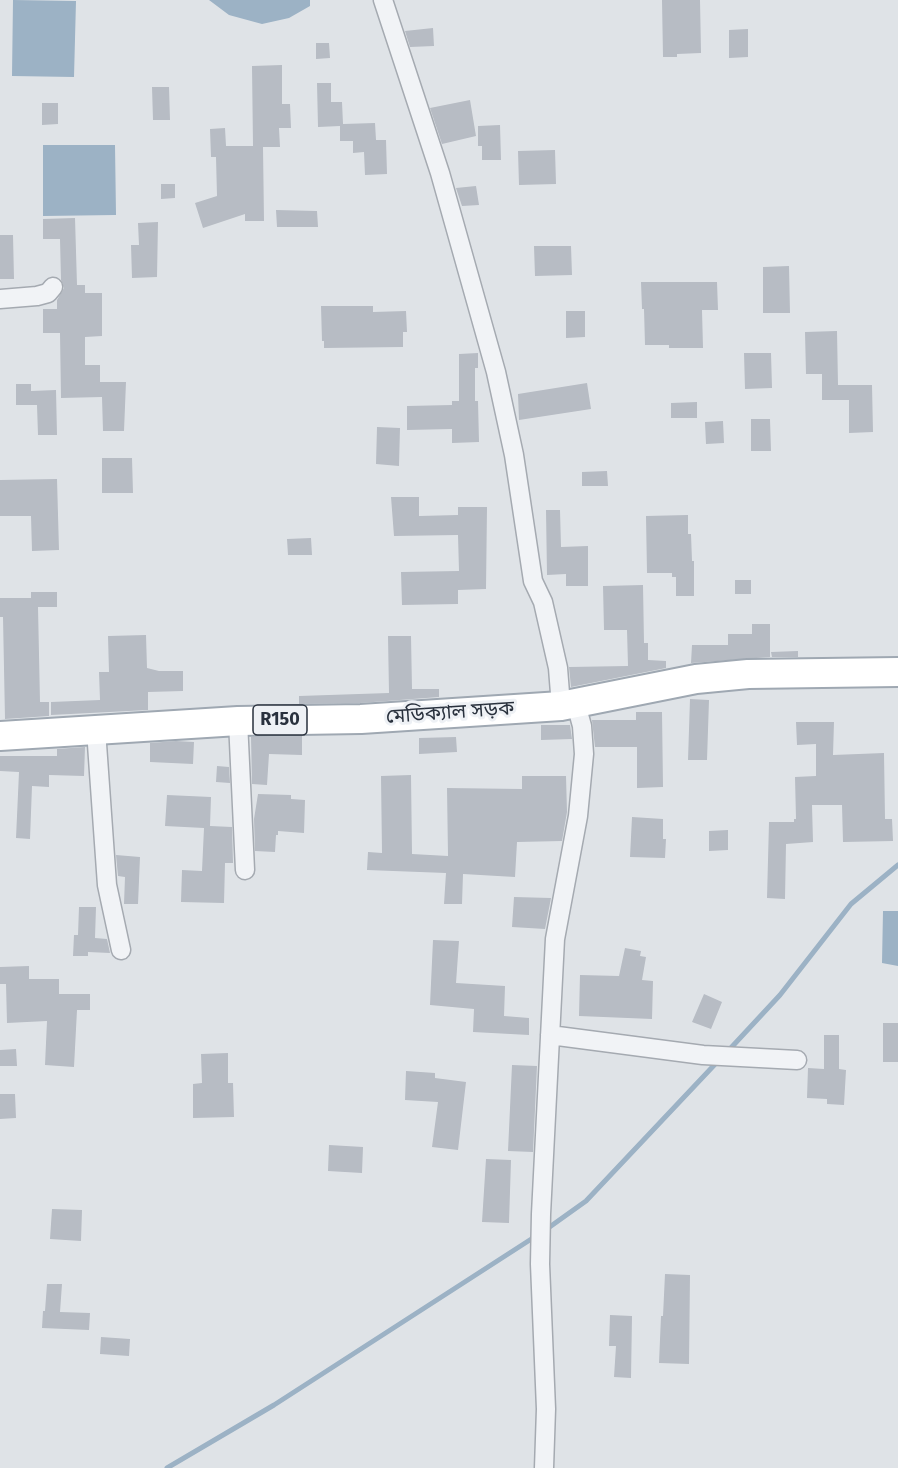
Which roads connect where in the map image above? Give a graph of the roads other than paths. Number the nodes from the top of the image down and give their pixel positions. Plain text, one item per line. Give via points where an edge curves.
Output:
1 (383, 0) edge
2 (53, 287) dead end
3 (0, 298) edge
4 (898, 672) edge
5 (568, 705) junction
6 (238, 721) junction
7 (96, 730) junction
8 (0, 736) edge
9 (245, 870) dead end
10 (121, 950) dead end
11 (550, 1035) junction
12 (797, 1060) dead end
13 (544, 1468) edge

1 - 5 street via 440,173 496,372 514,455 533,581 543,602
2 - 3 street via 37,296
4 - 5 main road, মেডিক্যাল সড়ক / R150 via 696,679
5 - 6 main road, মেডিক্যাল সড়ক / R150 via 361,719
5 - 11 street via 582,726 584,754 578,816 555,939
6 - 7 main road, মেডিক্যাল সড়ক / R150
6 - 9 street
7 - 8 main road, মেডিক্যাল সড়ক / R150
7 - 10 street via 107,885
11 - 12 street via 703,1055
11 - 13 street via 540,1264 546,1409

